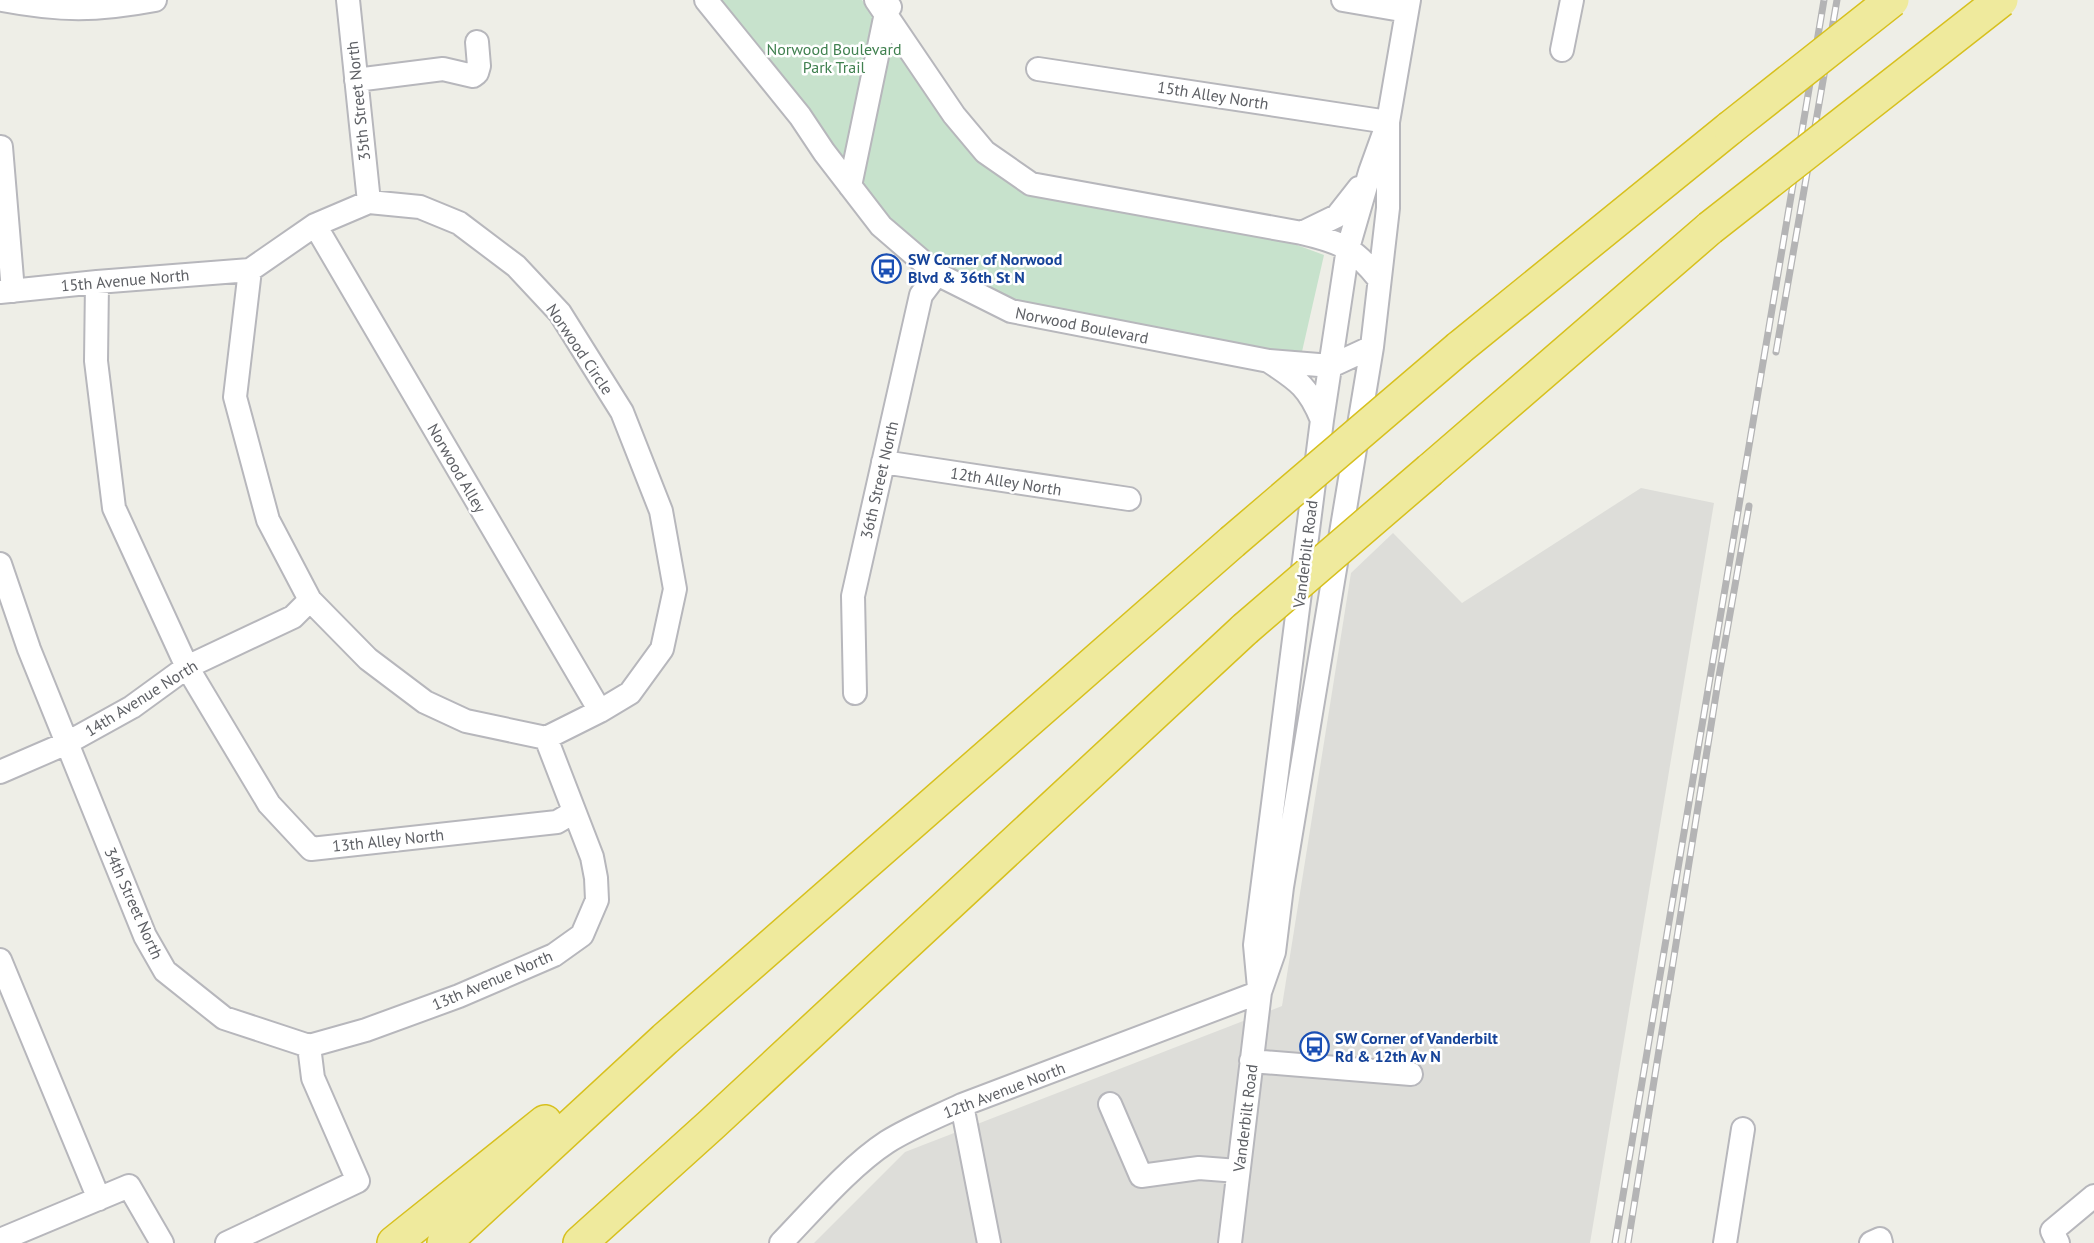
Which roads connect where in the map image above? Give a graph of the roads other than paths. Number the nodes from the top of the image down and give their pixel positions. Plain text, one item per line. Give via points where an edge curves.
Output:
1 (2, 0) edge
2 (155, 0) edge
3 (348, 0) edge
4 (706, 0) edge
5 (1343, 0) edge
6 (1572, 0) edge
7 (1892, 0) edge
8 (2001, 0) edge
9 (885, 4) edge
10 (1408, 5) edge
11 (477, 42) dead end
12 (1562, 50) dead end
13 (1038, 69) dead end
14 (356, 80) junction
15 (1388, 122) junction
16 (1, 147) edge
17 (1370, 172) junction
18 (850, 186) junction
19 (369, 202) junction
20 (315, 225) junction
21 (1302, 232) junction
22 (1348, 248) junction
23 (250, 270) junction
24 (937, 274) junction
25 (1379, 279) junction
26 (97, 282) junction
27 (7, 291) edge
28 (1372, 347) junction
29 (1269, 361) junction
30 (1331, 366) junction
31 (1322, 420) junction
32 (883, 462) junction
33 (1129, 499) dead end
34 (0, 564) edge
35 (310, 600) junction
36 (0, 613) edge
37 (29, 649) junction
38 (187, 667) junction
39 (855, 693) dead end
40 (600, 711) junction
41 (546, 738) junction
42 (67, 743) junction
43 (0, 772) edge
44 (574, 812) junction
45 (0, 960) edge
46 (1260, 992) junction
47 (665, 1039) junction
48 (309, 1046) junction
49 (1251, 1061) junction
50 (1411, 1074) dead end
51 (1110, 1104) dead end
52 (962, 1106) junction
53 (712, 1124) junction
54 (1743, 1129) dead end
55 (1238, 1171) junction
56 (2094, 1196) edge
57 (99, 1199) junction
58 (2055, 1237) edge
59 (791, 1239) edge
60 (0, 1240) edge
61 (162, 1243) edge
62 (227, 1243) edge
63 (394, 1243) edge
64 (444, 1243) edge
65 (580, 1243) edge
66 (597, 1243) edge
67 (989, 1243) edge
68 (1230, 1243) edge
69 (1725, 1243) edge
70 (1871, 1243) edge
71 (1881, 1243) edge

1 - 2 street via 56,9
3 - 14 street, 35th Street North
4 - 18 street, Norwood Boulevard
5 - 10 street
6 - 12 street
7 - 47 highway, bridge via 1459,348
8 - 53 highway, bridge via 1710,228 1245,629
9 - 18 street
9 - 21 street via 954,115 985,152 1031,184
10 - 15 street, Vanderbilt Road
11 - 14 street via 479,66 473,76 443,69
13 - 15 street, 15th Alley North
14 - 19 street, 35th Street North
15 - 17 street, Vanderbilt Road
15 - 25 street, Vanderbilt Road via 1388,208
16 - 27 street
17 - 21 street via 1337,216
17 - 22 street, Vanderbilt Road
18 - 24 street, Norwood Boulevard via 881,226
19 - 20 street, Norwood Circle
19 - 40 street, Norwood Circle via 420,207 459,223 516,266 560,313 622,412 661,511 675,589 662,649 630,693
20 - 23 street, Norwood Circle
20 - 40 street, Norwood Alley
21 - 22 street
22 - 25 street
22 - 30 street, Vanderbilt Road
23 - 26 street, 15th Avenue North
23 - 35 street via 235,397 268,520
24 - 29 street, Norwood Boulevard via 1011,311
24 - 32 street, 36th Street North via 921,295
25 - 28 street, Vanderbilt Road
26 - 27 street, 15th Avenue North
26 - 38 street via 96,361 114,508
28 - 30 street, Norwood Boulevard
28 - 46 street, Vanderbilt Road via 1274,952
29 - 30 street, Norwood Boulevard
29 - 31 street via 1308,390
30 - 31 street, Vanderbilt Road
31 - 46 street, Vanderbilt Road via 1255,945
32 - 33 street, 12th Alley North
32 - 39 street, 36th Street North via 853,596
34 - 37 street, 34th Street North
35 - 38 street, 14th Avenue North via 293,617
35 - 41 street via 368,659 425,702 466,721
36 - 37 street, 34th Street North
37 - 42 street, 34th Street North
38 - 42 street, 14th Avenue North via 132,707
38 - 44 street, 13th Alley North via 269,804 311,849 557,822
40 - 41 street, Norwood Circle
41 - 44 street
42 - 43 street, 14th Avenue North
42 - 48 street, 34th Street North via 145,936 165,970 224,1018
44 - 48 street, 13th Avenue North via 596,878 597,900 582,935 554,955 470,992
45 - 57 street
46 - 49 street, Vanderbilt Road
46 - 52 street, 12th Avenue North
47 - 63 highway via 549,1119
47 - 64 highway
48 - 62 street via 314,1078 358,1181
49 - 50 street
49 - 55 street, Vanderbilt Road
51 - 55 street via 1141,1176 1199,1168
52 - 59 street, 12th Avenue North via 886,1143 848,1175
52 - 67 street
53 - 65 highway
53 - 66 highway
54 - 69 street
55 - 68 street, Vanderbilt Road
56 - 58 street
57 - 60 street
57 - 61 street via 129,1186
70 - 71 street via 1880,1239

